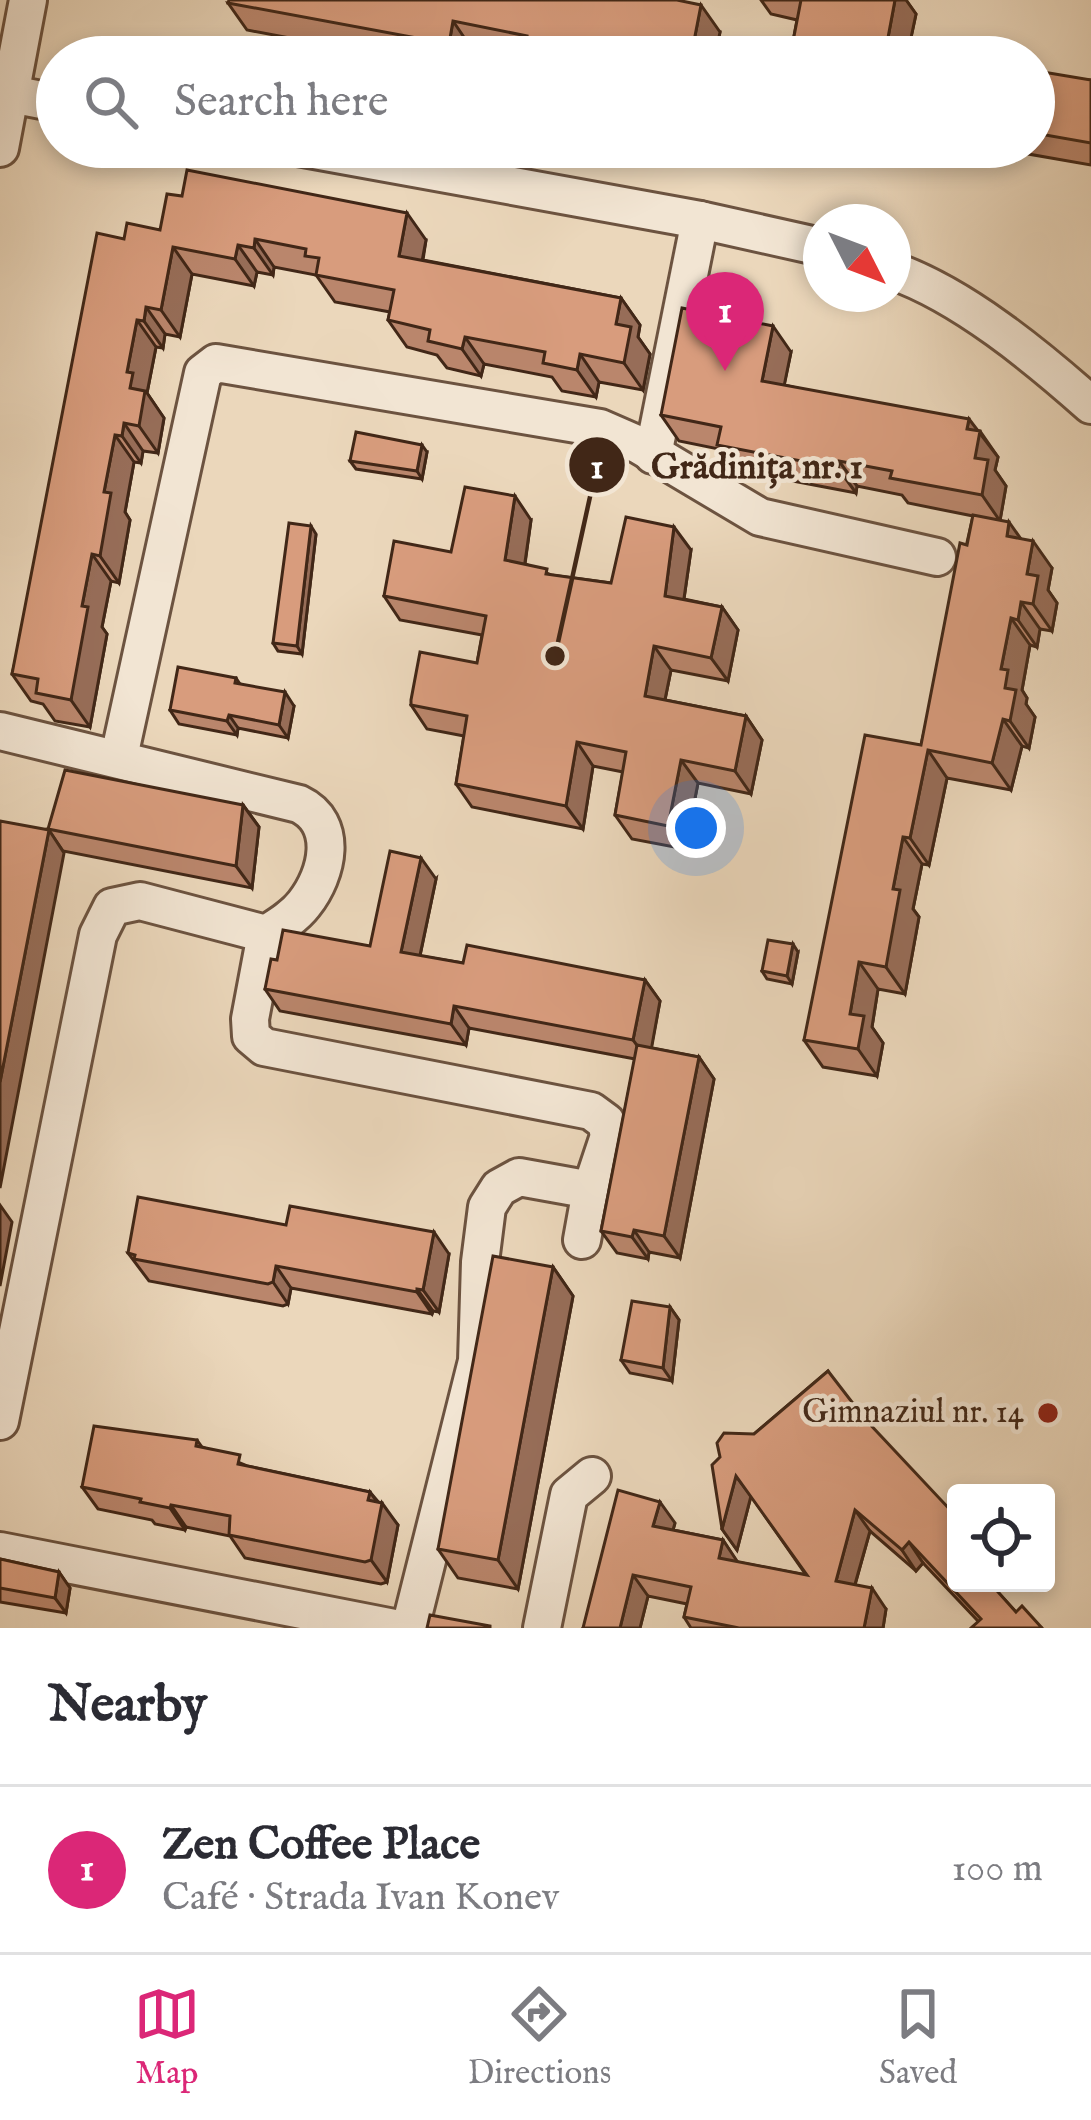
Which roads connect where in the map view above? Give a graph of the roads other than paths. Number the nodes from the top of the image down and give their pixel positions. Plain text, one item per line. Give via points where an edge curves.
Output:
1 (28, 0) edge
2 (5, 93) edge
3 (36, 99) edge
4 (0, 148) edge
5 (414, 168) edge
6 (700, 220) junction
7 (803, 244) edge
8 (911, 279) edge
9 (1091, 405) edge
10 (653, 455) junction
11 (937, 557) dead end
12 (0, 731) edge
13 (118, 757) junction
14 (266, 934) junction
15 (591, 1190) junction
16 (582, 1240) dead end
17 (0, 1421) edge
18 (592, 1476) dead end
19 (0, 1551) edge
20 (394, 1628) edge
21 (410, 1628) edge
22 (542, 1628) edge

1 - 2 street
2 - 3 street
2 - 4 street
5 - 6 street
6 - 7 street
6 - 10 street
8 - 9 street via 976,316
10 - 11 street via 760,517
10 - 13 street via 600,428 216,363 203,373
12 - 13 street
13 - 14 street via 299,804 320,817 325,851 312,892
14 - 15 street via 250,1018 251,1036 264,1047 591,1111 609,1136
14 - 17 street via 140,901 112,907 98,935
15 - 16 street
15 - 21 street via 519,1177 487,1207 478,1361
18 - 22 street via 569,1496
19 - 20 street

